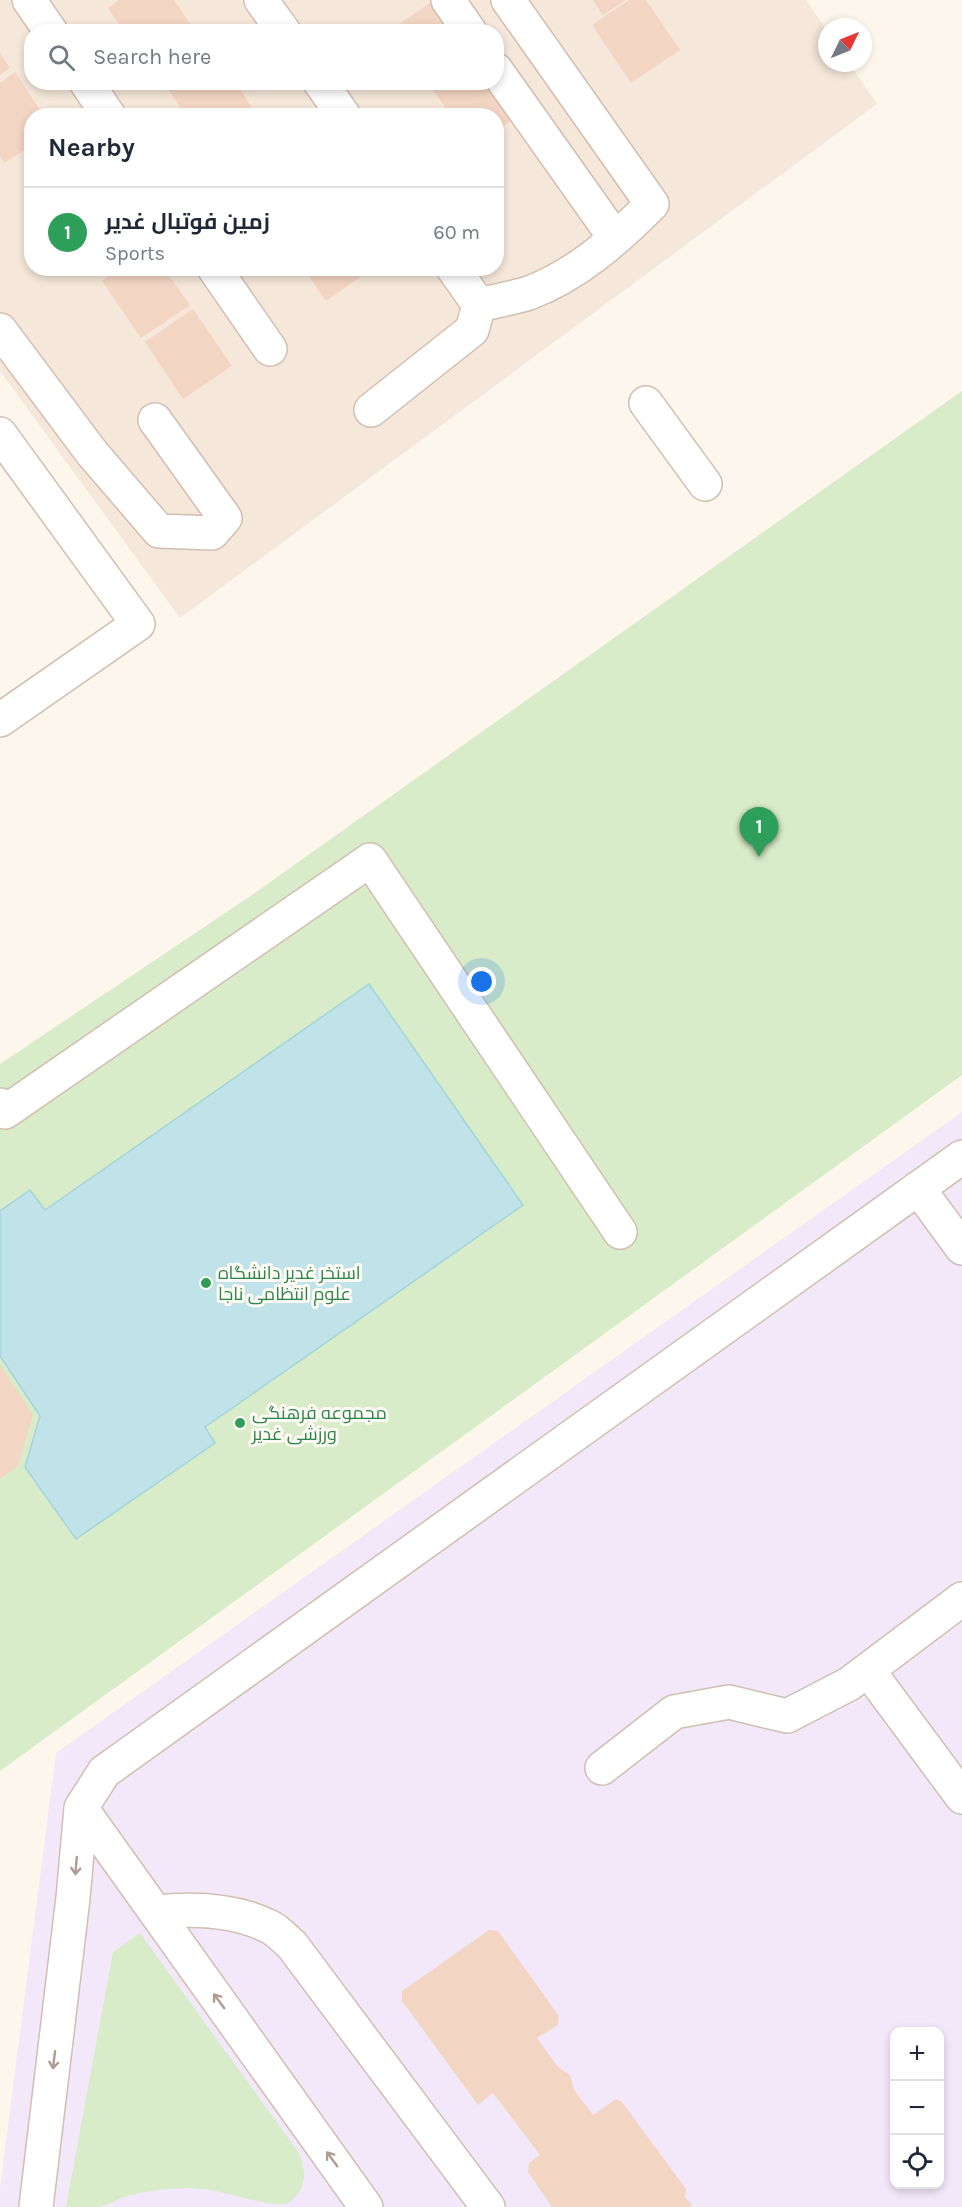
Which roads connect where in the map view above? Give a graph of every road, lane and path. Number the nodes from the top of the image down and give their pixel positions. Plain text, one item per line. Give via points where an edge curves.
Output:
1 (29, 0) edge
2 (261, 0) edge
3 (448, 0) edge
4 (508, 0) edge
5 (46, 24) edge
6 (278, 24) edge
7 (464, 24) edge
8 (504, 80) edge
9 (91, 90) edge
10 (326, 90) edge
11 (104, 108) edge
12 (338, 108) edge
13 (615, 238) junction
14 (220, 276) edge
15 (459, 276) edge
16 (479, 305) junction
17 (0, 330) edge
18 (270, 349) dead end
19 (646, 403) dead end
20 (371, 410) dead end
21 (155, 420) dead end
22 (0, 434) edge
23 (705, 484) dead end
24 (0, 720) edge
25 (0, 1105) edge
26 (962, 1157) edge
27 (918, 1188) junction
28 (620, 1232) dead end
29 (962, 1248) edge
30 (962, 1599) edge
31 (868, 1670) junction
32 (602, 1768) dead end
33 (962, 1797) edge
34 (81, 1808) junction
35 (156, 1912) junction
36 (36, 2207) edge
37 (366, 2207) edge
38 (488, 2207) edge

1 - 5 lane
2 - 6 lane
3 - 7 lane
4 - 13 lane via 652,204
8 - 13 lane
9 - 11 lane
10 - 12 lane
13 - 16 lane via 581,267 529,293
14 - 18 lane
15 - 16 lane
16 - 20 lane via 472,330
17 - 21 lane via 92,453 159,531 212,533 225,518
19 - 23 lane
22 - 24 lane via 138,624
25 - 28 lane via 5,1112 370,860
26 - 27 lane
27 - 29 lane
27 - 34 lane via 104,1772
30 - 31 lane
31 - 32 lane via 787,1716 729,1702 674,1712
31 - 33 lane
34 - 35 lane
34 -> 36 lane
37 -> 35 lane
35 - 38 lane via 215,1910 272,1928 292,1945

